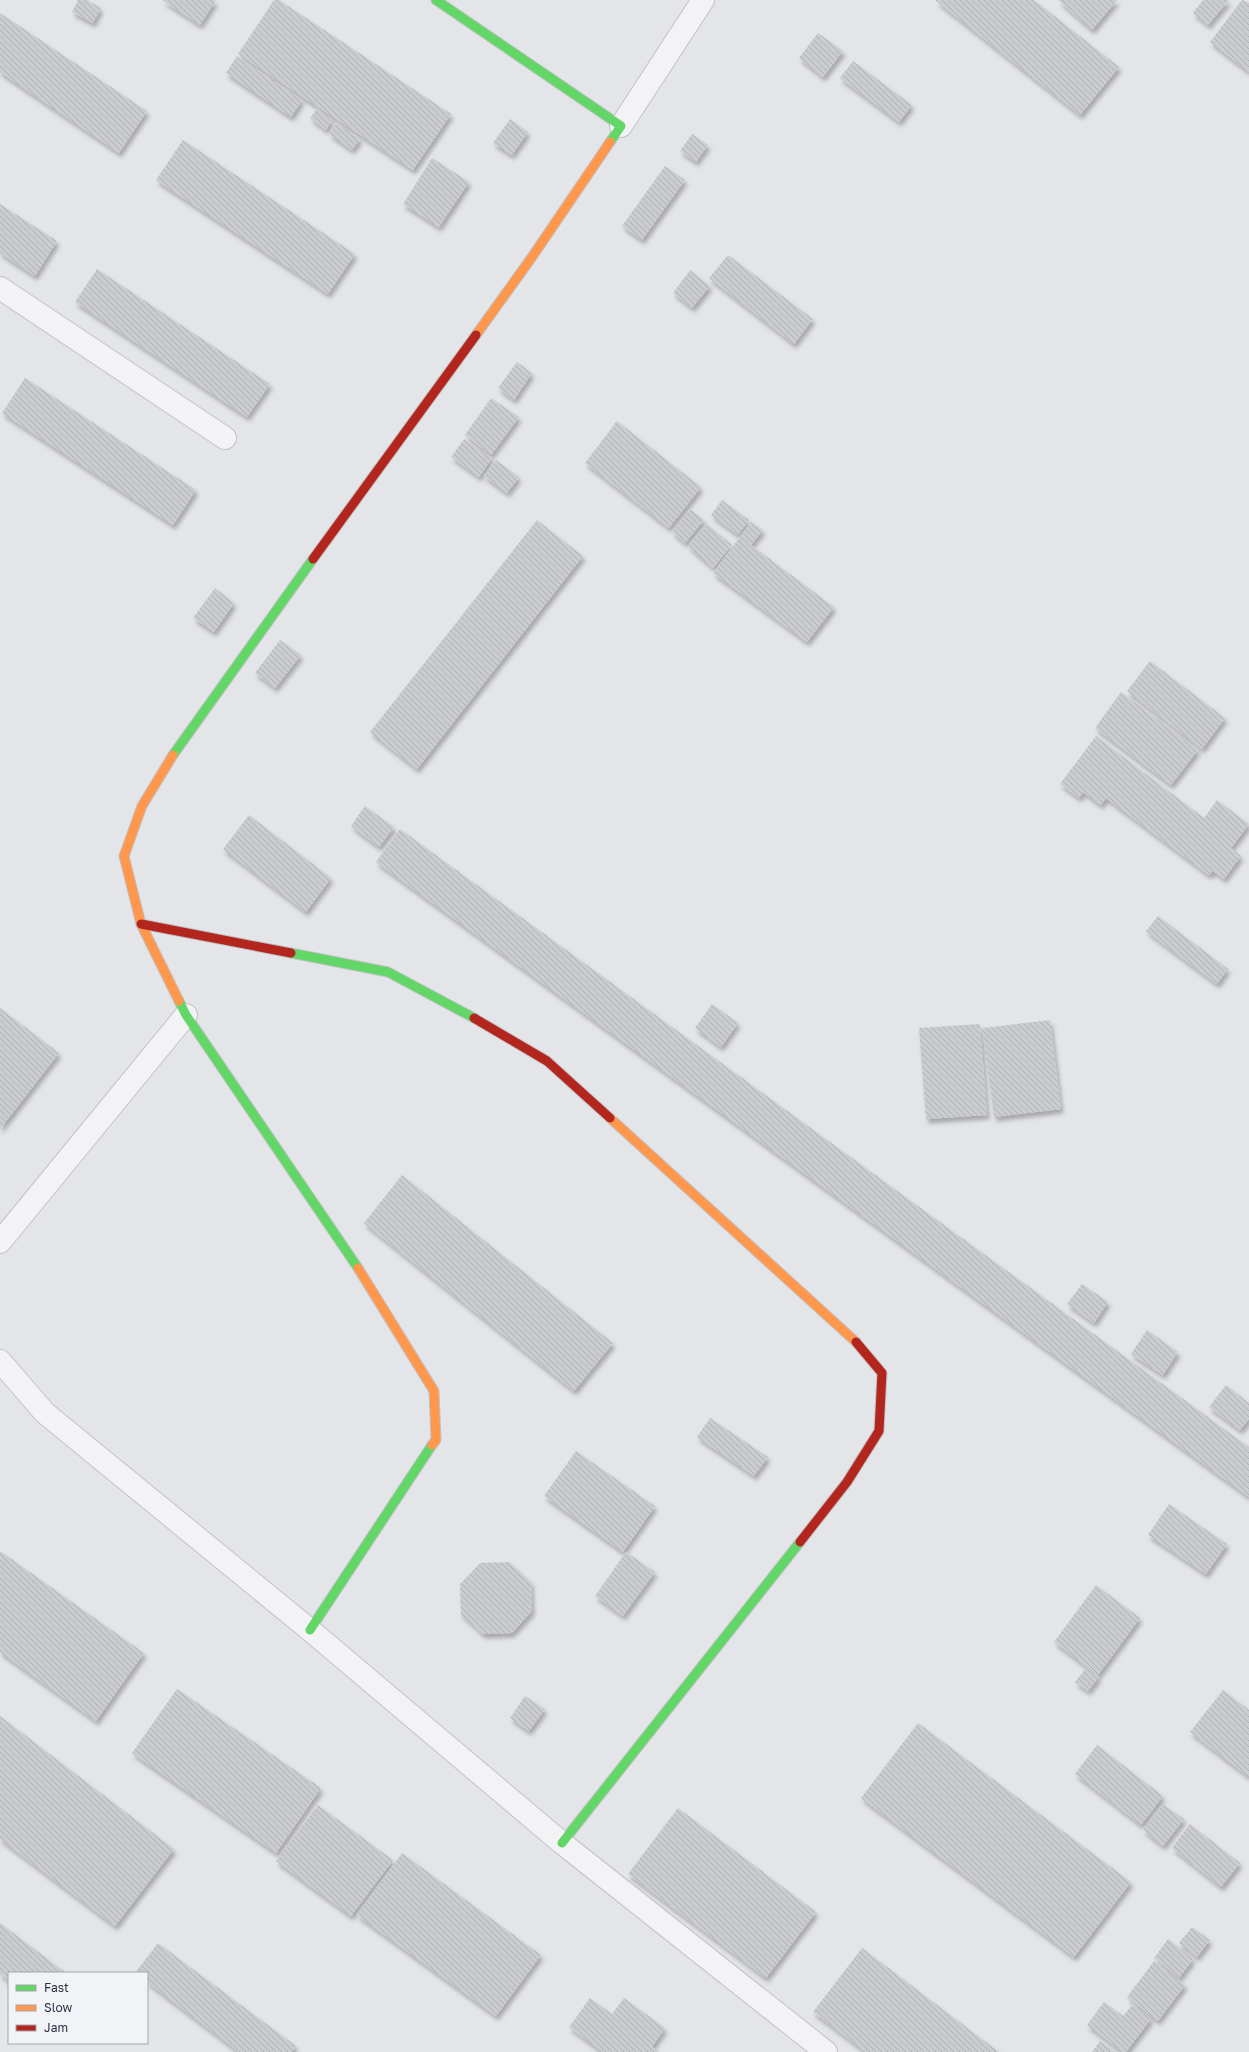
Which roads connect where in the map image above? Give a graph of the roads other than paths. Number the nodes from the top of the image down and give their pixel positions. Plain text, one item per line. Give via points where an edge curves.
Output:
1 (436, 0) edge
2 (703, 0) edge
3 (621, 126) junction
4 (0, 288) edge
5 (225, 438) dead end
6 (141, 924) junction
7 (186, 1015) junction
8 (0, 1242) edge
9 (0, 1361) edge
10 (310, 1630) junction
11 (562, 1843) junction
12 (826, 2052) edge

1 - 3 street
2 - 3 street
3 - 6 street via 532,257 179,745 142,806 124,856
4 - 5 street
6 - 7 street
6 - 11 street via 388,972 480,1021 547,1061 859,1344 882,1373 879,1430 847,1482
7 - 8 street
7 - 10 street via 371,1287 434,1391 436,1440
9 - 10 street via 45,1414
10 - 11 street
11 - 12 street

